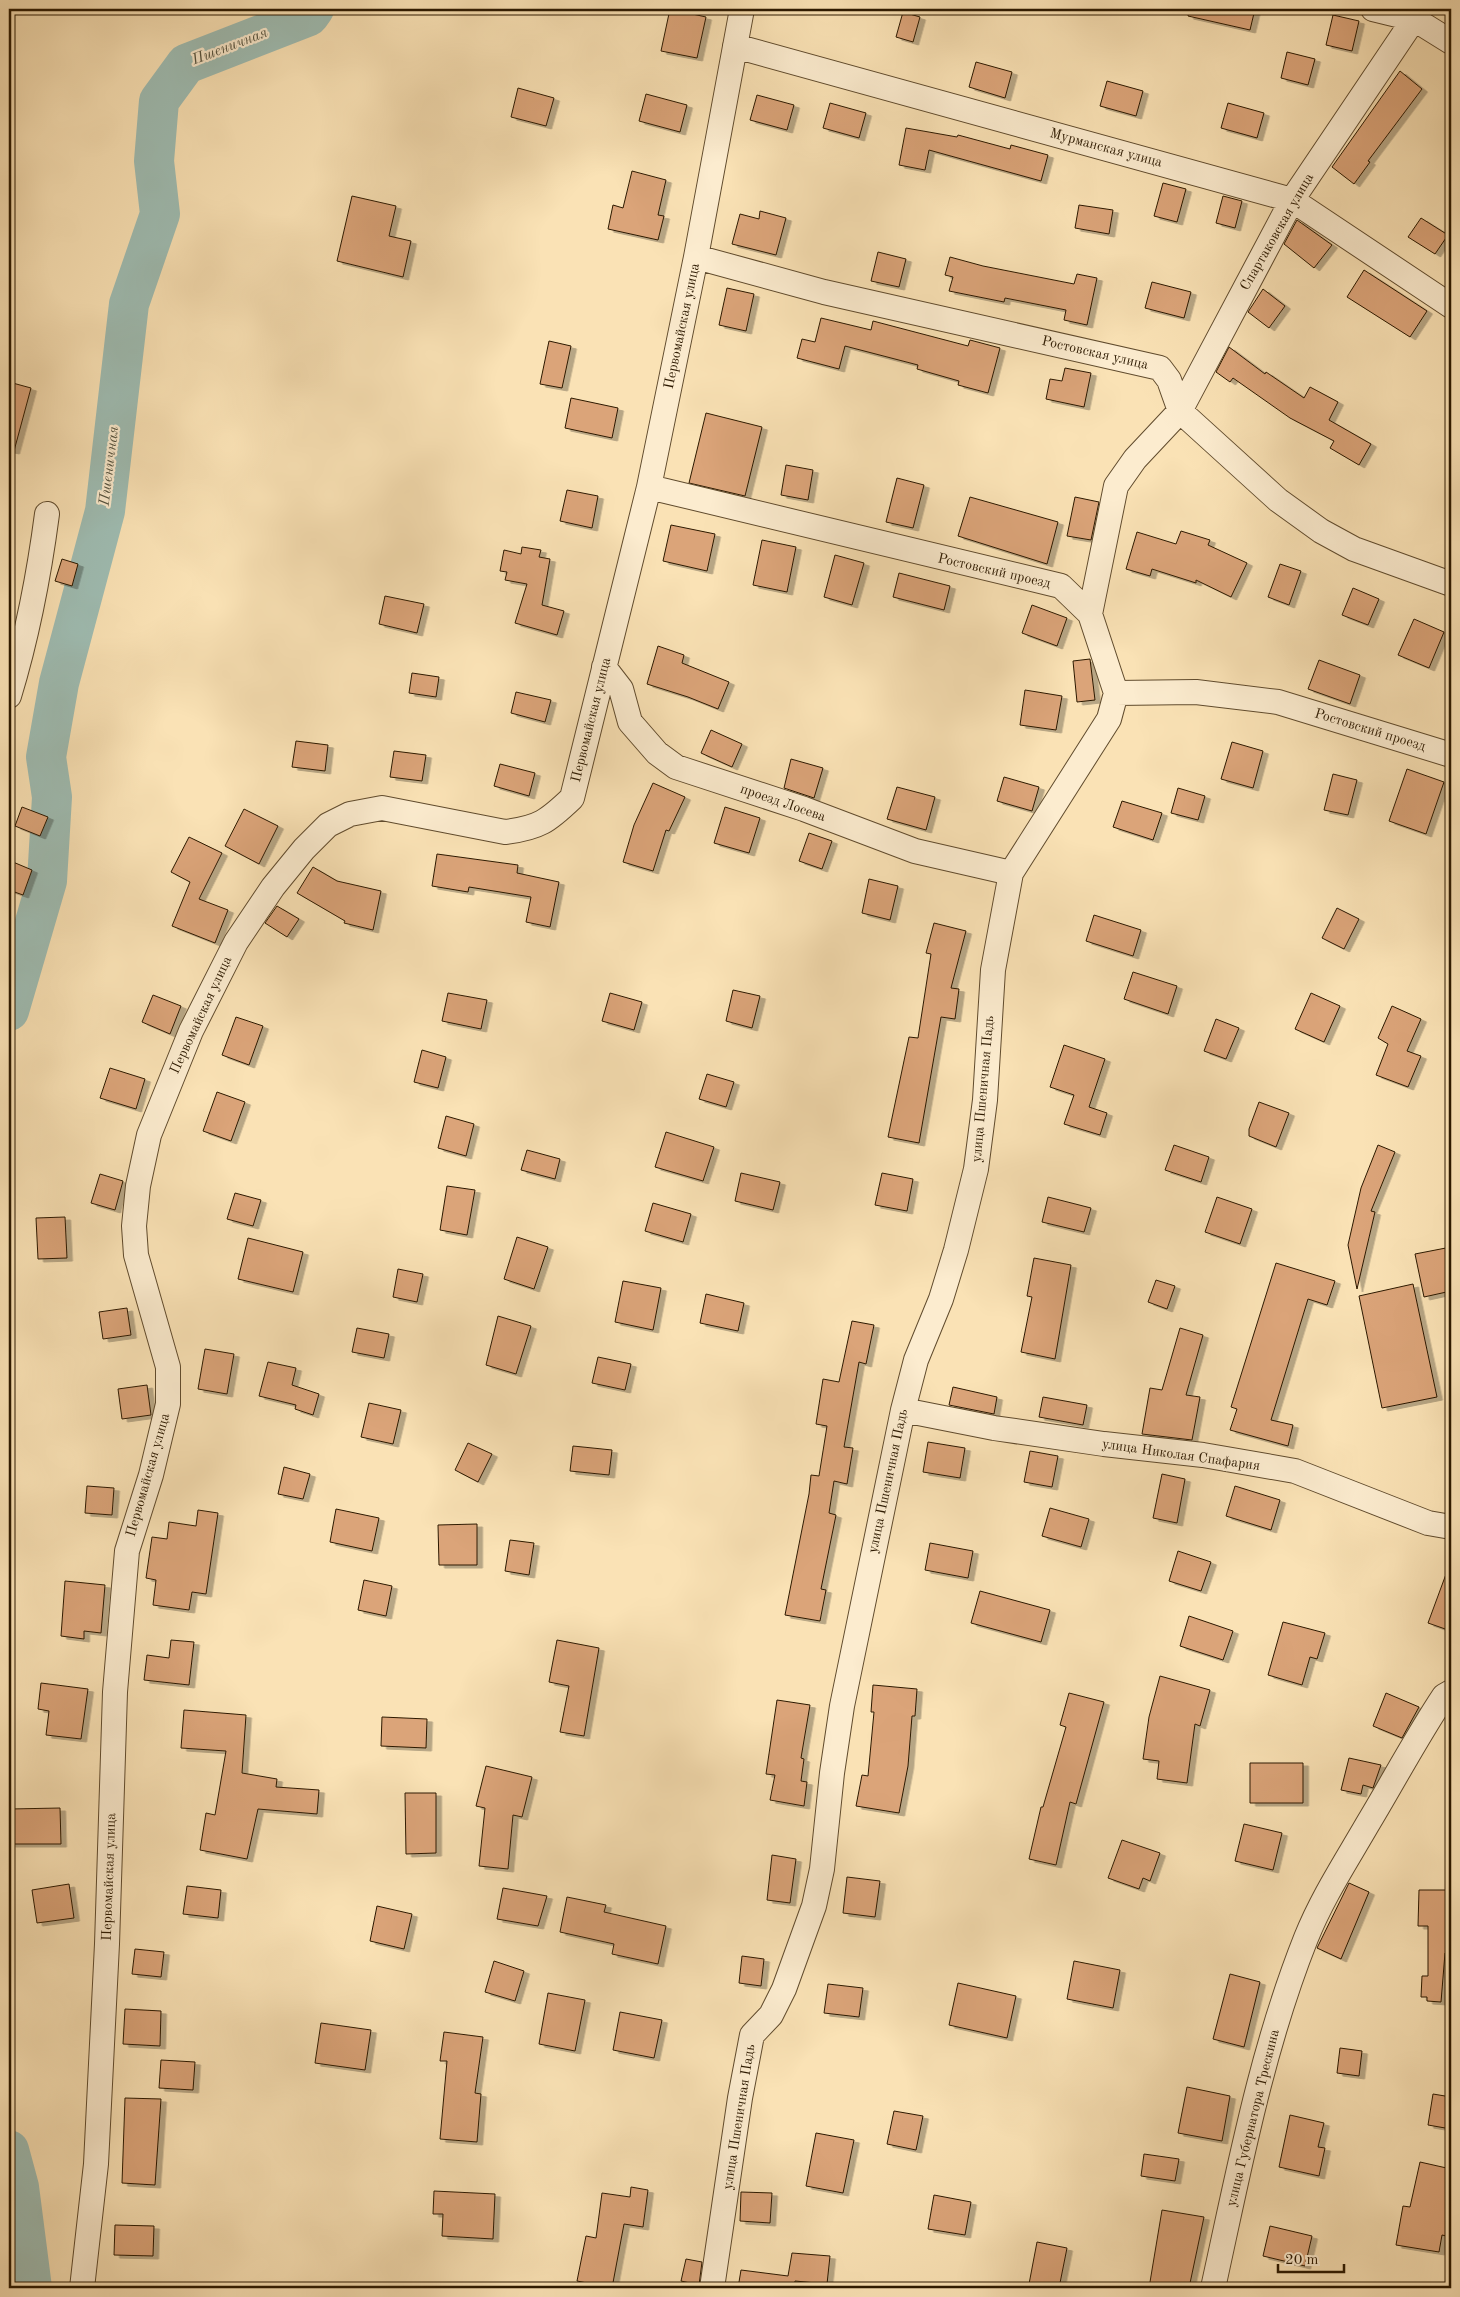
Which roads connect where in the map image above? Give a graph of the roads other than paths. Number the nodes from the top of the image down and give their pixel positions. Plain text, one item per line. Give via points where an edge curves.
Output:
1 (742, 9) edge
2 (1373, 9) edge
3 (1416, 14) edge
4 (1451, 42) edge
5 (735, 46) junction
6 (1292, 200) junction
7 (696, 257) junction
8 (1451, 306) edge
9 (1180, 410) junction
10 (649, 487) junction
11 (47, 514) dead end
12 (1451, 584) edge
13 (1090, 614) junction
14 (604, 667) junction
15 (1116, 693) junction
16 (9, 696) edge
17 (1451, 755) edge
18 (1011, 874) junction
19 (903, 1410) junction
20 (1451, 1527) edge
21 (1451, 1692) edge
22 (82, 2288) edge
23 (712, 2288) edge
24 (1213, 2288) edge

1 - 5 street, Первомайская улица
2 - 3 street
3 - 4 street
3 - 6 street, Спартаковская улица
5 - 6 street, Мурманская улица
5 - 7 street, Первомайская улица
6 - 8 street, Мурманская улица
6 - 9 street, Спартаковская улица
7 - 9 street, Ростовская улица via 824,292 1160,368 1169,380
7 - 10 street, Первомайская улица
9 - 12 street, Ростовская улица via 1278,500 1321,531 1354,549
9 - 13 street, Спартаковская улица via 1134,458 1116,486
10 - 13 street, Ростовский проезд via 1061,586
10 - 14 street, Первомайская улица
11 - 16 street
13 - 15 street, Ростовский проезд
14 - 18 street, проезд Лосева via 620,689 630,722 657,753 676,767 914,851
14 - 22 street, Первомайская улица via 572,798 541,825 506,832 382,808 350,814 328,826 304,849 273,887 236,942 191,1031 149,1135 138,1186 134,1226 136,1255 168,1366 168,1404 152,1475 127,1551 115,1692 96,2164
15 - 17 street, Ростовский проезд via 1196,692 1278,702
15 - 18 street, улица Пшеничная Падь via 1109,719
18 - 19 street, улица Пшеничная Падь via 993,970 985,1100 976,1169 956,1250 916,1360
19 - 20 street, улица Николая Спафария via 994,1428 1203,1455 1295,1471 1428,1523
19 - 23 street, улица Пшеничная Падь via 842,1706 822,1870 799,1952 784,1990 771,2015 752,2035
21 - 24 street, улица Губернатора Трескина via 1444,1696 1417,1736 1327,1891 1306,1938 1265,2055

